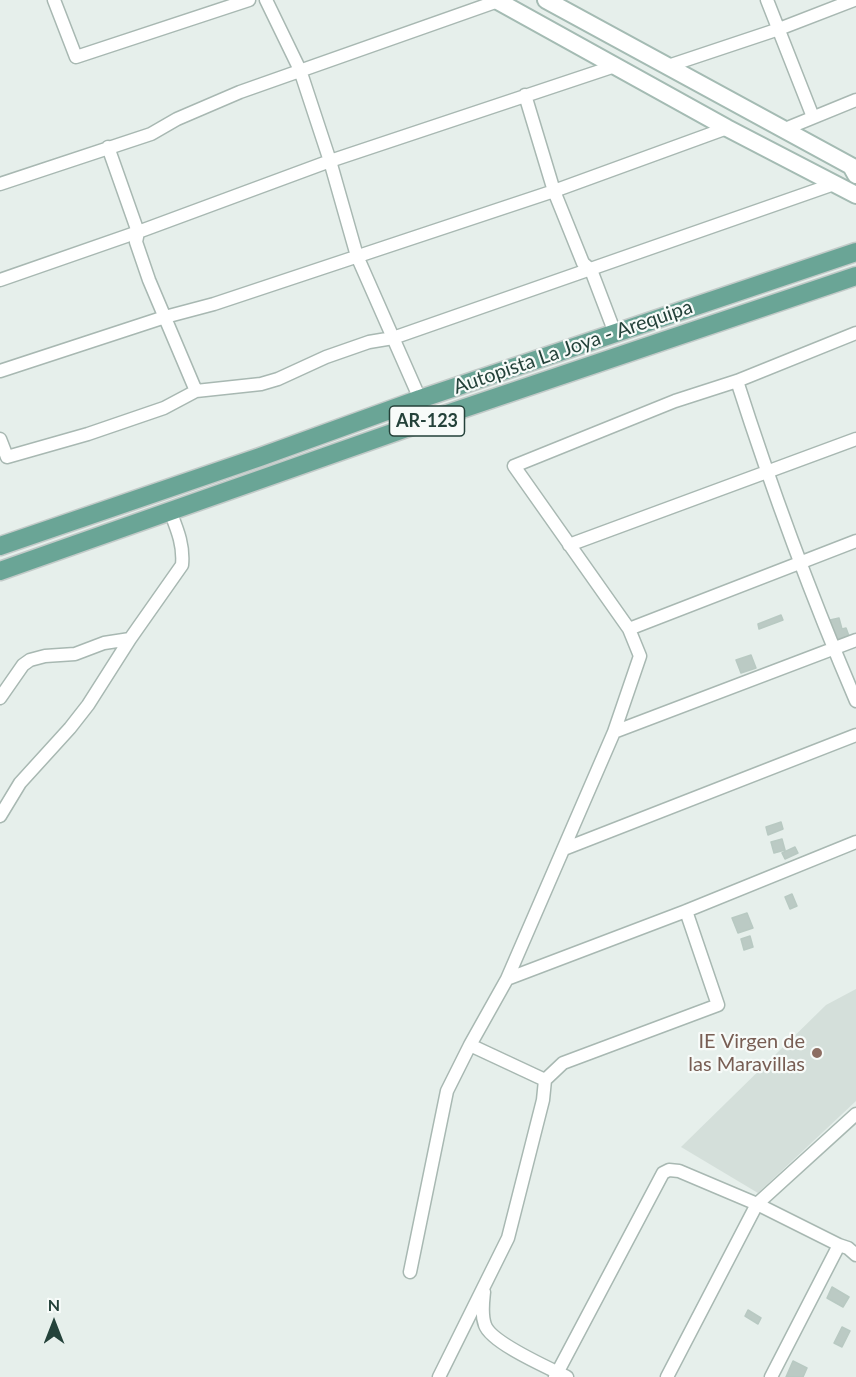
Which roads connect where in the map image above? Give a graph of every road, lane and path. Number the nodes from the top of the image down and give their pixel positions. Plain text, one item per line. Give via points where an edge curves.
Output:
1 (54, 0) edge
2 (249, 0) edge
3 (266, 0) edge
4 (767, 0) edge
5 (854, 0) edge
6 (497, 1) edge
7 (550, 1) edge
8 (779, 29) junction
9 (615, 66) junction
10 (668, 66) junction
11 (300, 70) junction
12 (525, 95) junction
13 (856, 100) edge
14 (813, 117) junction
15 (727, 128) junction
16 (785, 129) junction
17 (108, 147) junction
18 (330, 161) junction
19 (856, 175) edge
20 (0, 184) edge
21 (834, 184) junction
22 (554, 191) junction
23 (856, 195) edge
24 (138, 232) junction
25 (856, 252) edge
26 (357, 256) junction
27 (591, 270) junction
28 (856, 276) edge
29 (0, 280) edge
30 (165, 317) junction
31 (615, 333) junction
32 (856, 333) edge
33 (393, 338) junction
34 (0, 371) edge
35 (737, 381) junction
36 (196, 391) junction
37 (420, 399) junction
38 (0, 439) edge
39 (856, 439) edge
40 (766, 473) junction
41 (170, 511) junction
42 (856, 541) edge
43 (569, 545) junction
44 (0, 546) edge
45 (799, 562) junction
46 (0, 571) edge
47 (629, 629) junction
48 (130, 639) junction
49 (856, 640) edge
50 (834, 650) junction
51 (0, 698) edge
52 (856, 701) edge
53 (614, 732) junction
54 (856, 735) edge
55 (0, 816) edge
56 (856, 842) edge
57 (564, 849) junction
58 (686, 910) junction
59 (507, 979) junction
60 (470, 1045) junction
61 (545, 1080) junction
62 (856, 1114) edge
63 (757, 1204) junction
64 (850, 1247) edge
65 (410, 1272) dead end
66 (485, 1282) junction
67 (560, 1375) edge
68 (439, 1377) edge
69 (667, 1377) edge
70 (771, 1377) edge

1 - 2 street via 76,57
3 - 11 street
4 - 8 street
5 - 8 street
6 - 9 street
6 - 11 street
7 - 10 street
8 - 10 street
8 - 14 street
9 - 12 street
9 - 15 street
10 - 16 street
11 - 17 street via 205,106 151,134
11 - 18 street
12 - 18 street
12 - 22 street
13 - 14 street
14 - 16 street
15 - 21 street
15 - 22 street
16 - 19 street via 852,166
17 - 20 street
17 - 24 street
18 - 24 street
18 - 26 street
21 - 23 street
21 - 27 street
22 - 26 street
22 - 27 street via 583,263
24 - 29 street
24 - 30 street via 136,242
25 - 31 main road, Autopista La Joya - Arequipa / AR-123
26 - 30 street
26 - 33 street
27 - 31 street
27 - 33 street
28 - 41 main road, Autopista La Joya - Arequipa / AR-123
30 - 34 street
30 - 36 street
31 - 37 main road, Autopista La Joya - Arequipa / AR-123
32 - 35 street
33 - 36 street via 360,345 261,384
33 - 37 street
35 - 40 street
35 - 43 street via 675,401 514,466
36 - 38 street via 153,412 7,457
37 - 44 main road, Autopista La Joya - Arequipa / AR-123
39 - 40 street
40 - 43 street
40 - 45 street
41 - 46 main road, Autopista La Joya - Arequipa / AR-123
41 - 48 street via 180,537 182,565
42 - 45 street
43 - 47 street
45 - 47 street
45 - 50 street
47 - 53 street via 640,656
48 - 51 street via 75,654 30,660 23,664
48 - 55 street via 88,705 20,783
49 - 50 street
50 - 52 street
50 - 53 street
53 - 57 street
54 - 57 street
56 - 58 street
57 - 59 street
58 - 59 street
58 - 61 street via 718,1005 563,1063
59 - 60 street
60 - 61 street
60 - 65 street via 447,1091
61 - 66 street via 508,1238
62 - 63 street
63 - 64 street
63 - 67 street via 679,1171 663,1173
63 - 69 street
64 - 70 street
66 - 67 street via 485,1327 507,1346
66 - 68 street

